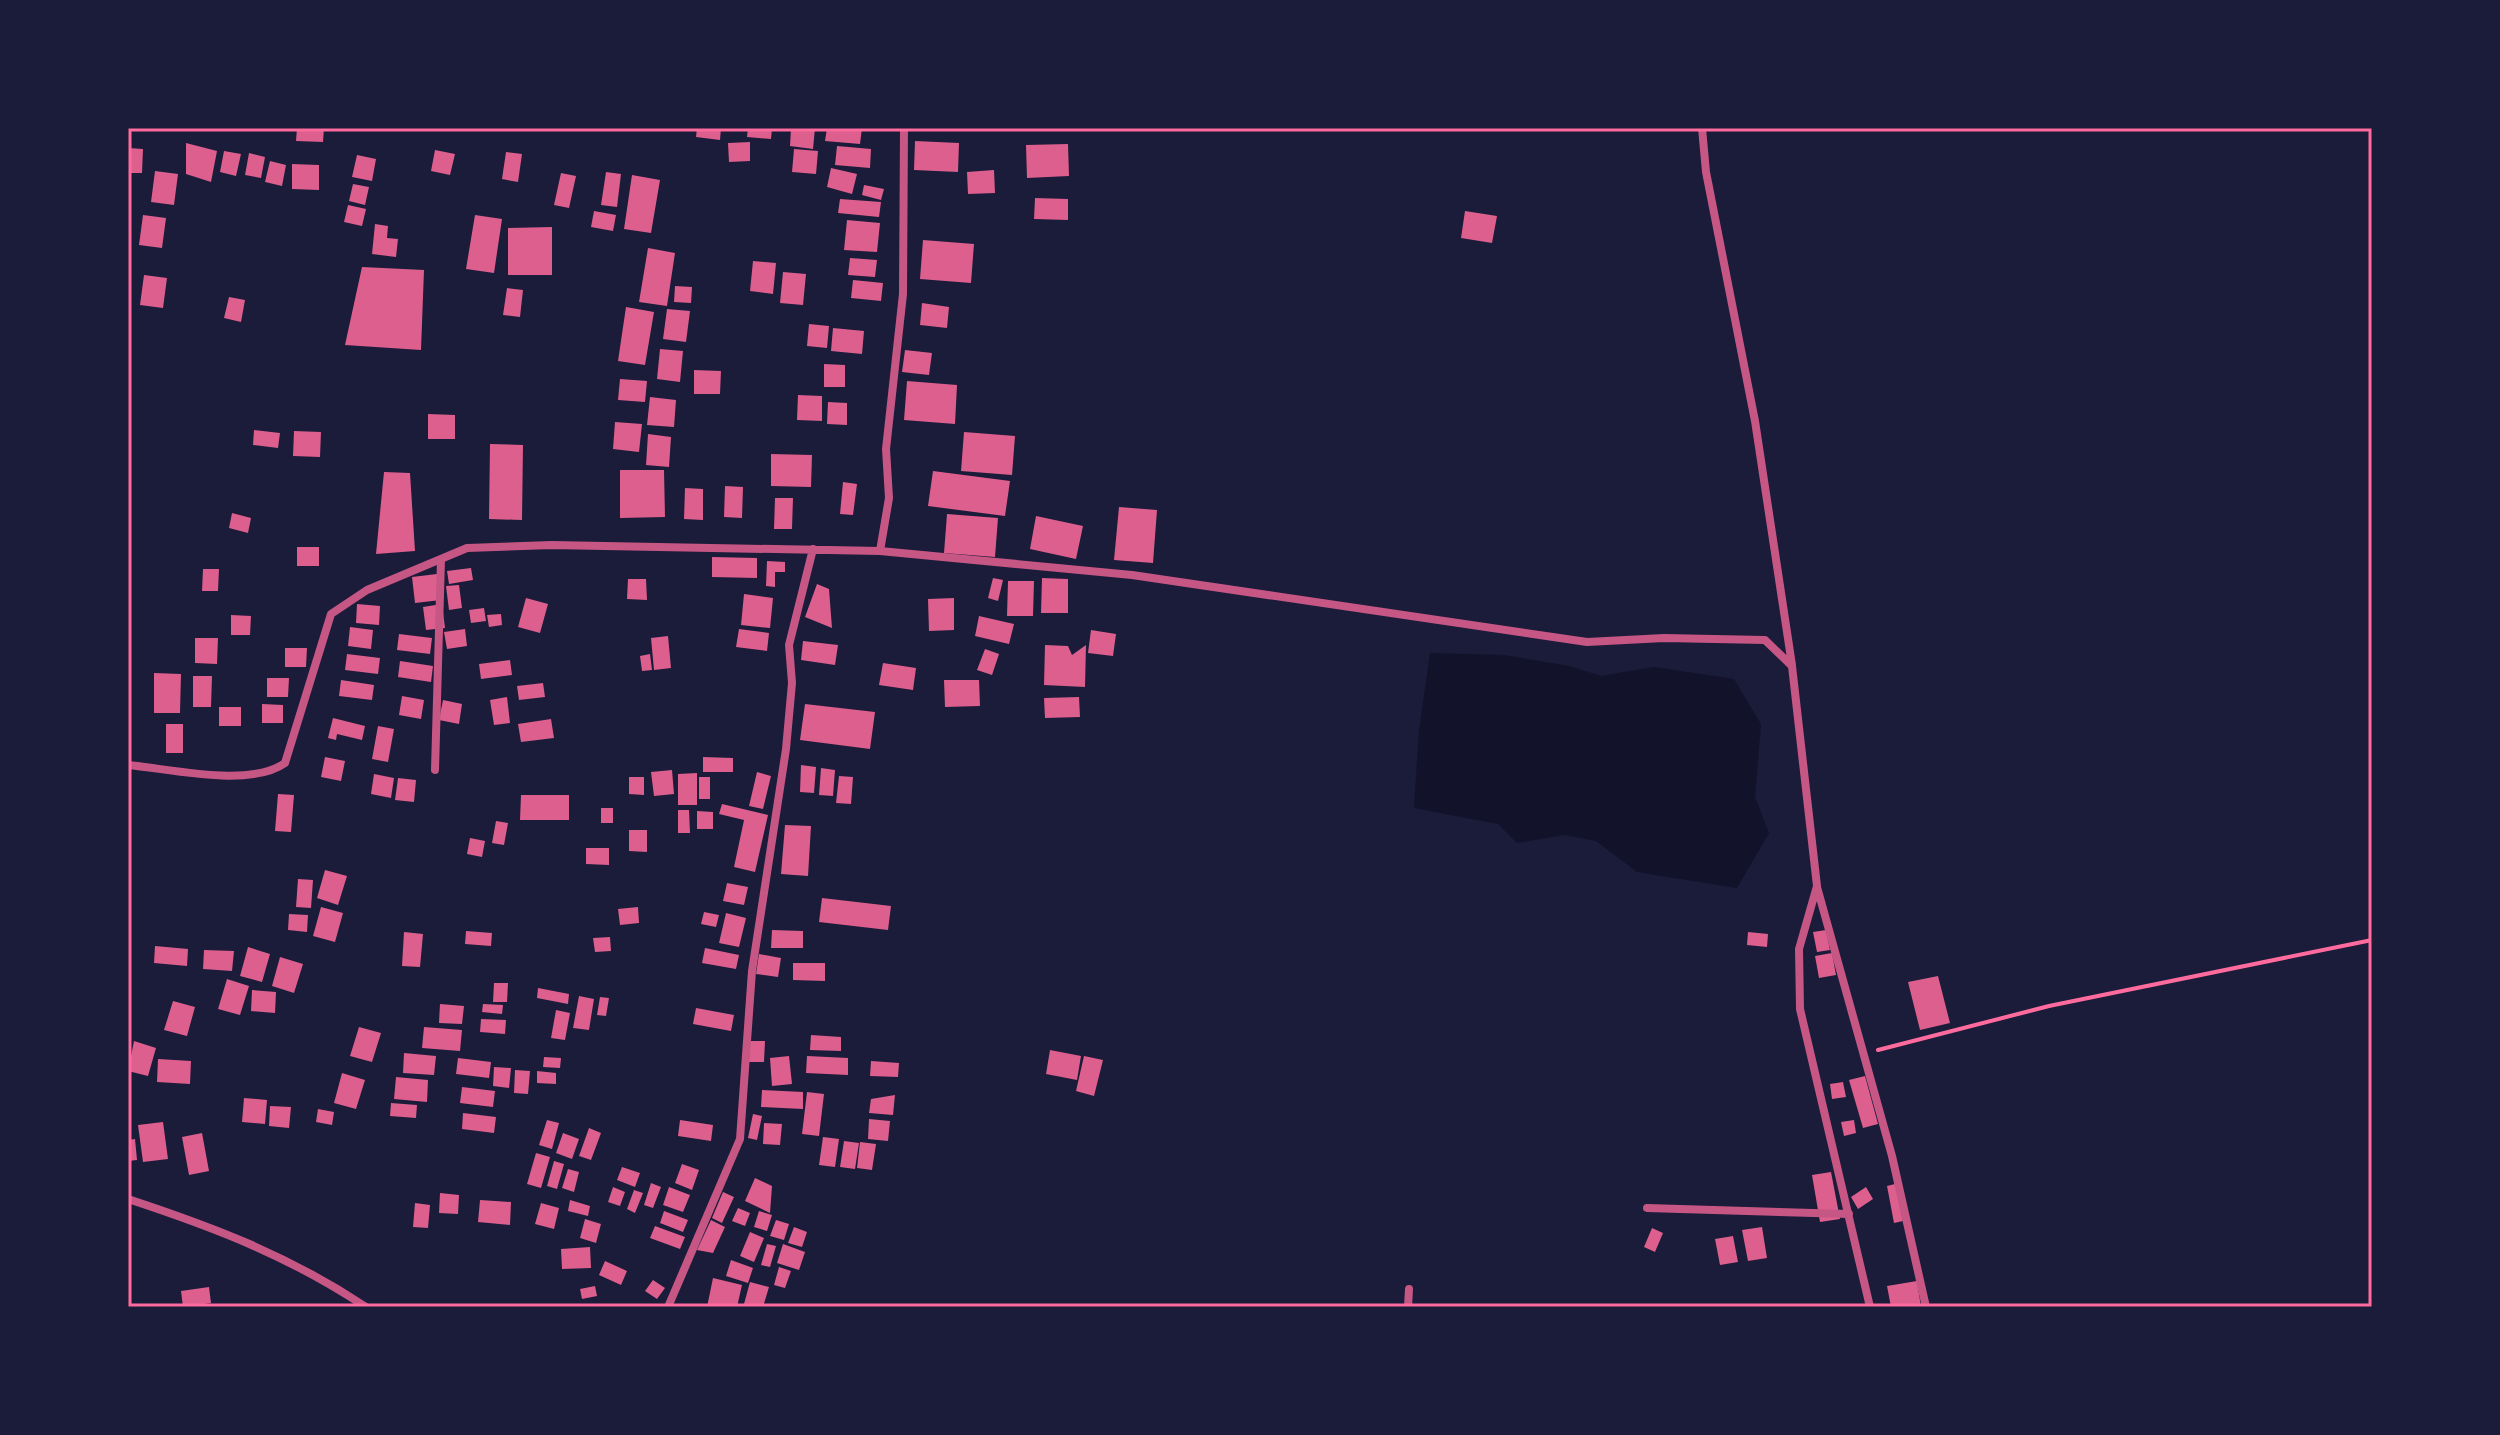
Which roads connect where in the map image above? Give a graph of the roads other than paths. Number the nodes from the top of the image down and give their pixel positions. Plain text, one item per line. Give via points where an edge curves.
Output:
1 (904, 128) edge
2 (1702, 128) edge
3 (813, 549) junction
4 (880, 551) junction
5 (441, 559) junction
6 (1792, 666) junction
7 (128, 765) edge
8 (435, 770) dead end
9 (1817, 886) junction
10 (128, 1199) edge
11 (1647, 1208) dead end
12 (1849, 1214) junction
13 (1409, 1289) dead end
14 (366, 1307) edge
15 (668, 1307) edge
16 (1408, 1307) edge
17 (1870, 1307) edge
18 (1926, 1307) edge

1 - 4 street via 903,294 886,449 889,498
2 - 6 street
3 - 4 street
3 - 5 street via 552,545 467,548
3 - 15 street via 789,645 792,683 786,749 752,971 740,1139
4 - 6 street via 1132,575 1587,642 1765,640
5 - 7 street via 367,590 331,614 285,763 271,773 248,776
5 - 8 street
6 - 9 street
9 - 12 street via 1799,949 1800,1009
9 - 18 street via 1865,1053
10 - 14 street via 213,1227 313,1272
11 - 12 street
12 - 17 street
13 - 16 street

